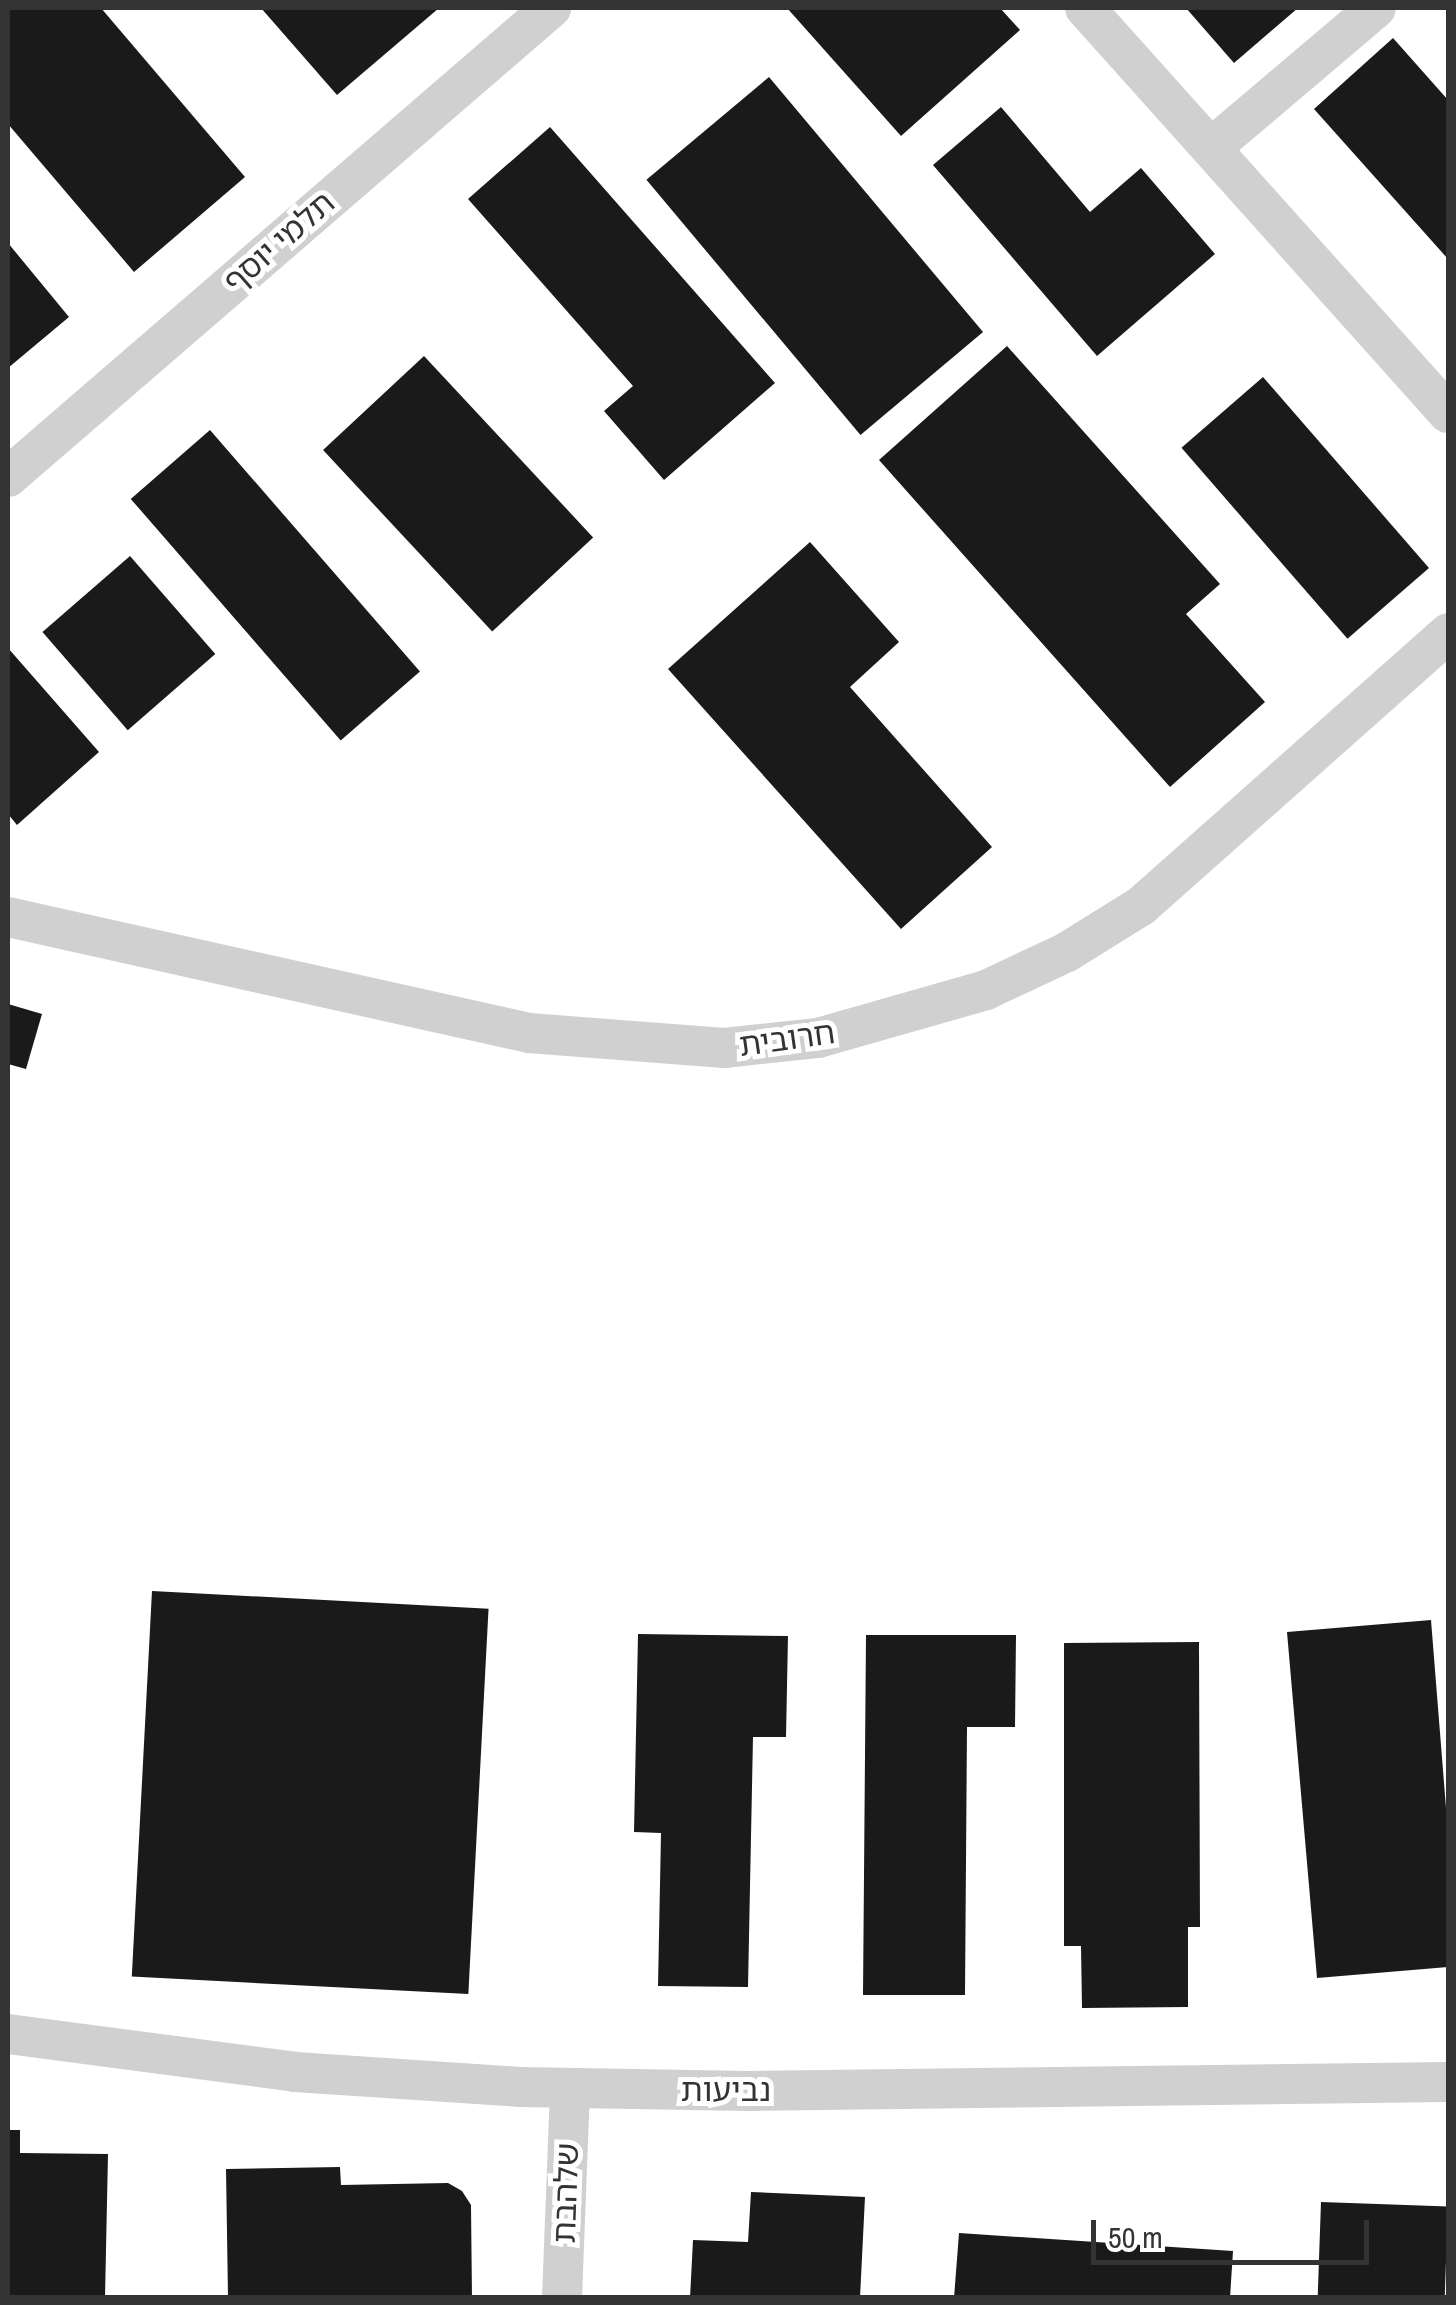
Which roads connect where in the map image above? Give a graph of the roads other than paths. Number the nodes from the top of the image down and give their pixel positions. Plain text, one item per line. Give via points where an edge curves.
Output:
1 (551, 8) edge
2 (1084, 8) edge
3 (1376, 8) edge
4 (1211, 148) junction
5 (1448, 412) edge
6 (8, 477) edge
7 (1448, 633) edge
8 (8, 917) edge
9 (8, 2034) edge
10 (1448, 2082) edge
11 (570, 2088) junction
12 (562, 2298) edge

1 - 6 street, תלמי יוסף
2 - 4 street
3 - 4 street
4 - 5 street
7 - 8 street, חרובית via 1140,906 1067,952 986,990 818,1038 724,1048 528,1033
9 - 11 street, נביעות via 295,2072
10 - 11 street, נביעות
11 - 12 street, שלהבת

